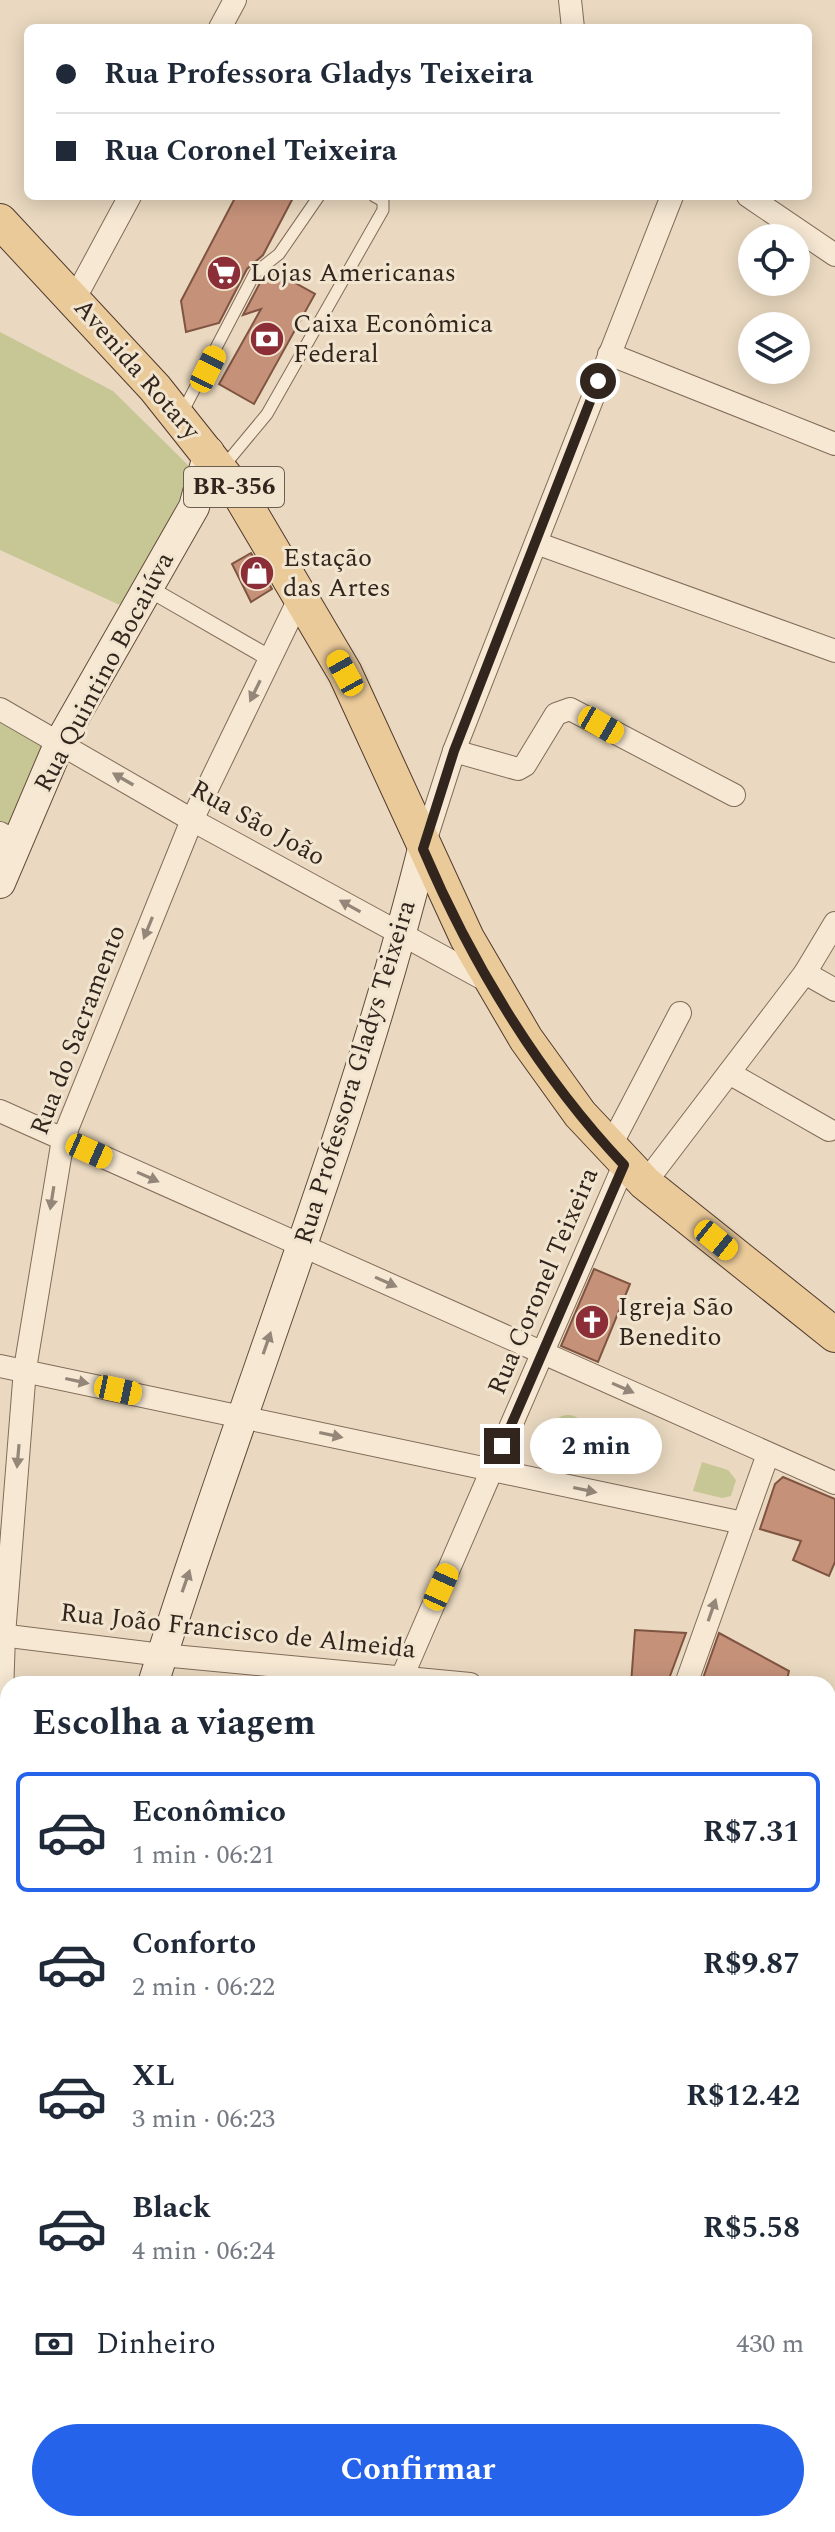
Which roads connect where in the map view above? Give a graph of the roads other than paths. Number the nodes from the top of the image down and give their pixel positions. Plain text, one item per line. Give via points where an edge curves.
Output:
1 (235, 0) edge
2 (570, 0) edge
3 (222, 24) edge
4 (573, 24) edge
5 (128, 200) edge
6 (316, 200) edge
7 (381, 200) edge
8 (670, 200) edge
9 (754, 200) edge
10 (0, 221) edge
11 (835, 255) edge
12 (75, 298) junction
13 (609, 354) junction
14 (180, 416) junction
15 (835, 444) edge
16 (223, 472) junction
17 (194, 507) junction
18 (536, 543) junction
19 (146, 587) junction
20 (301, 595) junction
21 (835, 651) edge
22 (271, 659) junction
23 (0, 709) edge
24 (60, 742) junction
25 (454, 751) junction
26 (734, 795) dead end
27 (192, 820) junction
28 (9, 838) edge
29 (423, 849) junction
30 (0, 883) edge
31 (835, 923) edge
32 (402, 934) junction
33 (805, 973) junction
34 (492, 983) junction
35 (835, 990) edge
36 (680, 1013) dead end
37 (729, 1073) junction
38 (0, 1111) edge
39 (829, 1130) dead end
40 (63, 1139) junction
41 (626, 1165) junction
42 (302, 1244) junction
43 (835, 1335) edge
44 (545, 1352) junction
45 (0, 1366) edge
46 (25, 1369) junction
47 (242, 1416) junction
48 (768, 1454) junction
49 (492, 1470) junction
50 (835, 1483) edge
51 (743, 1523) junction
52 (2, 1635) edge
53 (162, 1655) junction
54 (1, 1676) edge
55 (155, 1676) edge
56 (363, 1676) edge
57 (403, 1676) edge
58 (689, 1676) edge

1 - 3 street
2 - 4 street
5 - 12 street
6 - 14 lane via 279,254 255,273
7 - 16 lane via 383,210 267,414
8 - 13 street, Rua Professora Gladys Teixeira
9 - 11 street
10 - 12 main road, Avenida Rotary / BR-356
12 - 14 main road, Avenida Rotary / BR-356
13 - 15 street
13 - 18 street, Rua Professora Gladys Teixeira
14 - 16 main road, Avenida Rotary / BR-356
16 - 17 main road, Rua Quintino Bocaiúva
16 - 17 main road via 211,499
16 - 20 main road, Avenida Rotary / BR-356
17 - 19 main road, Rua Quintino Bocaiúva
18 - 21 street
18 - 25 street, Rua Professora Gladys Teixeira
19 - 22 street
19 - 24 main road, Rua Quintino Bocaiúva
20 - 22 street, Rua do Sacramento
20 - 29 main road, Avenida Rotary / BR-356 via 345,673
22 -> 27 street, Rua do Sacramento
23 - 24 street, Rua São João
27 -> 24 street, Rua São João
24 - 28 main road, Rua Quintino Bocaiúva
25 - 26 street via 518,769 556,714 570,709
25 - 29 street, Rua Professora Gladys Teixeira
32 -> 27 street, Rua São João
27 -> 40 street, Rua do Sacramento
28 - 30 main road, Rua Quintino Bocaiúva
29 - 32 main road, Rua Professora Gladys Teixeira
29 - 34 main road, Avenida Rotary / BR-356
31 - 33 street
32 - 34 street, Rua São João
32 - 42 main road, Rua Professora Gladys Teixeira
33 - 35 street
33 - 37 street
34 - 41 main road, Avenida Rotary / BR-356 via 526,1039
36 - 41 street
37 - 39 street
37 - 41 street
38 - 40 street
40 -> 42 street
40 -> 46 street, Rua do Sacramento
41 - 43 main road, Avenida Rotary / BR-356
41 - 44 street, Rua Coronel Teixeira
42 -> 44 street
47 -> 42 main road, Rua Professora Gladys Teixeira
44 -> 48 street
44 - 49 street, Rua Coronel Teixeira
45 - 46 street
46 -> 47 street
46 -> 52 street, Rua do Sacramento
47 -> 49 street
53 -> 47 main road, Rua Professora Gladys Teixeira
48 - 50 street
48 - 51 street
49 -> 51 street
49 - 57 street, Rua Coronel Teixeira
58 -> 51 street
52 - 53 street, Rua João Francisco de Almeida
52 - 54 street, Rua do Sacramento
53 - 55 main road, Rua Professora Gladys Teixeira
53 - 56 street, Rua João Francisco de Almeida

